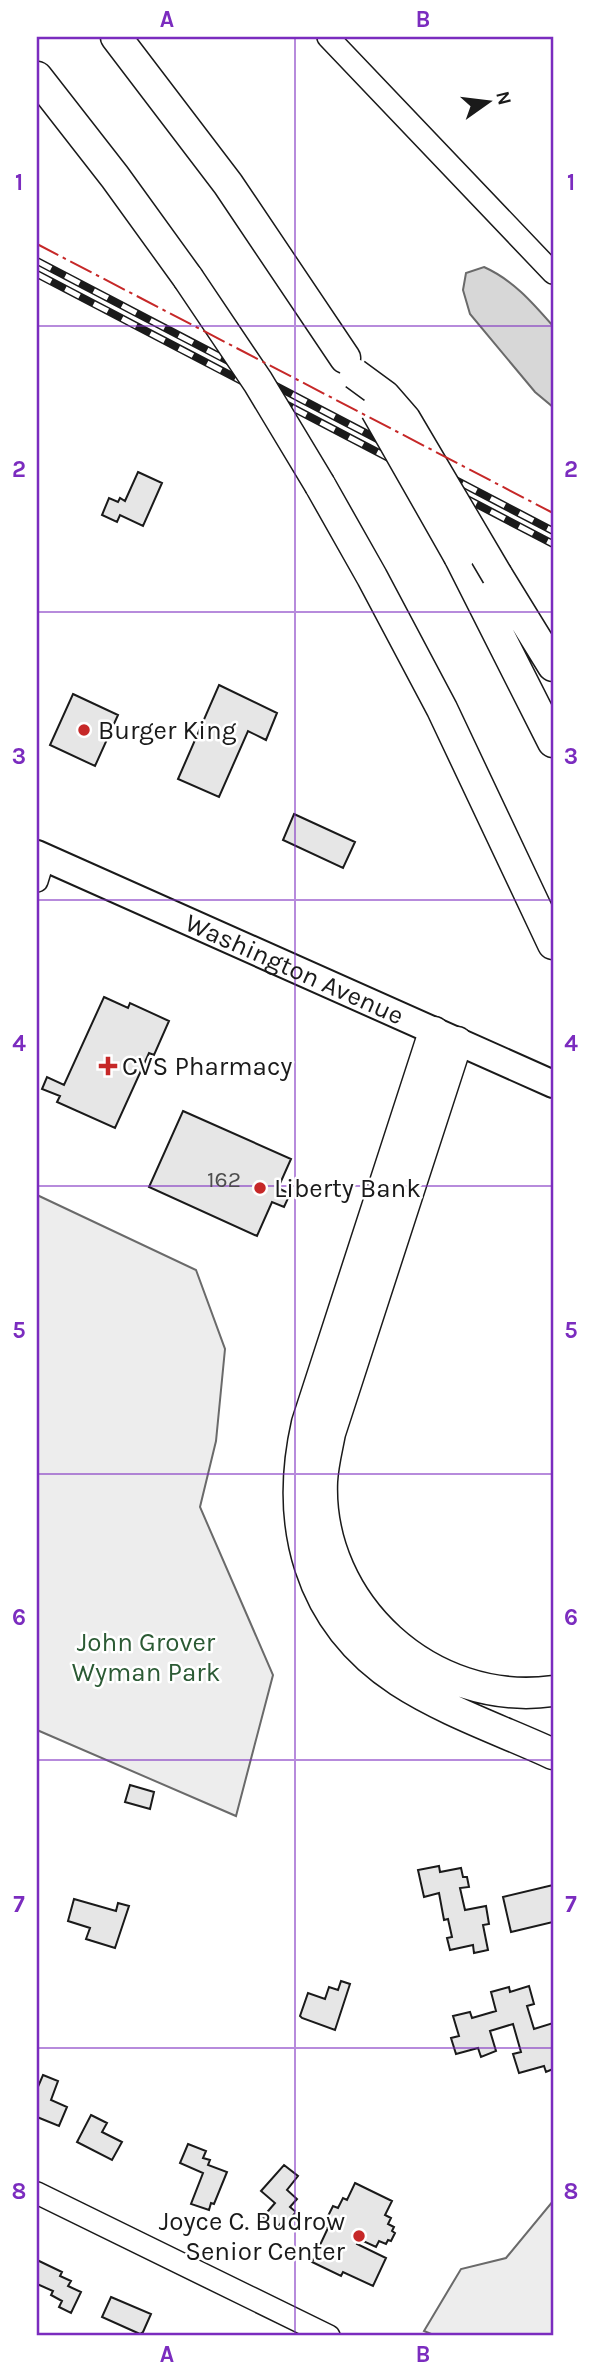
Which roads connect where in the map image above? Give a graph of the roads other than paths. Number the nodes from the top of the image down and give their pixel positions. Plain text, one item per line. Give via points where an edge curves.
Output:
1 (116, 37) edge
2 (328, 37) edge
3 (37, 77) edge
4 (553, 273) edge
5 (350, 366) junction
6 (553, 666) edge
7 (553, 742) edge
8 (39, 864) edge
9 (553, 944) edge
10 (446, 1037) junction
11 (553, 1084) edge
12 (553, 1690) edge
13 (553, 1754) edge
14 (37, 2193) edge
15 (329, 2336) edge

1 - 5 highway via 228,184
2 - 4 street
3 - 9 highway, bridge via 188,278 320,485 442,709
5 - 6 highway, bridge via 405,418
5 - 7 highway, bridge via 459,556
8 - 10 main road, Washington Avenue
10 - 11 main road, Washington Avenue
10 - 12 highway via 330,1433 322,1480 325,1518 335,1558 354,1598 377,1628 405,1653 471,1685 511,1692
10 - 13 highway via 307,1423 297,1483 302,1539 329,1607 374,1662 426,1696
14 - 15 street

